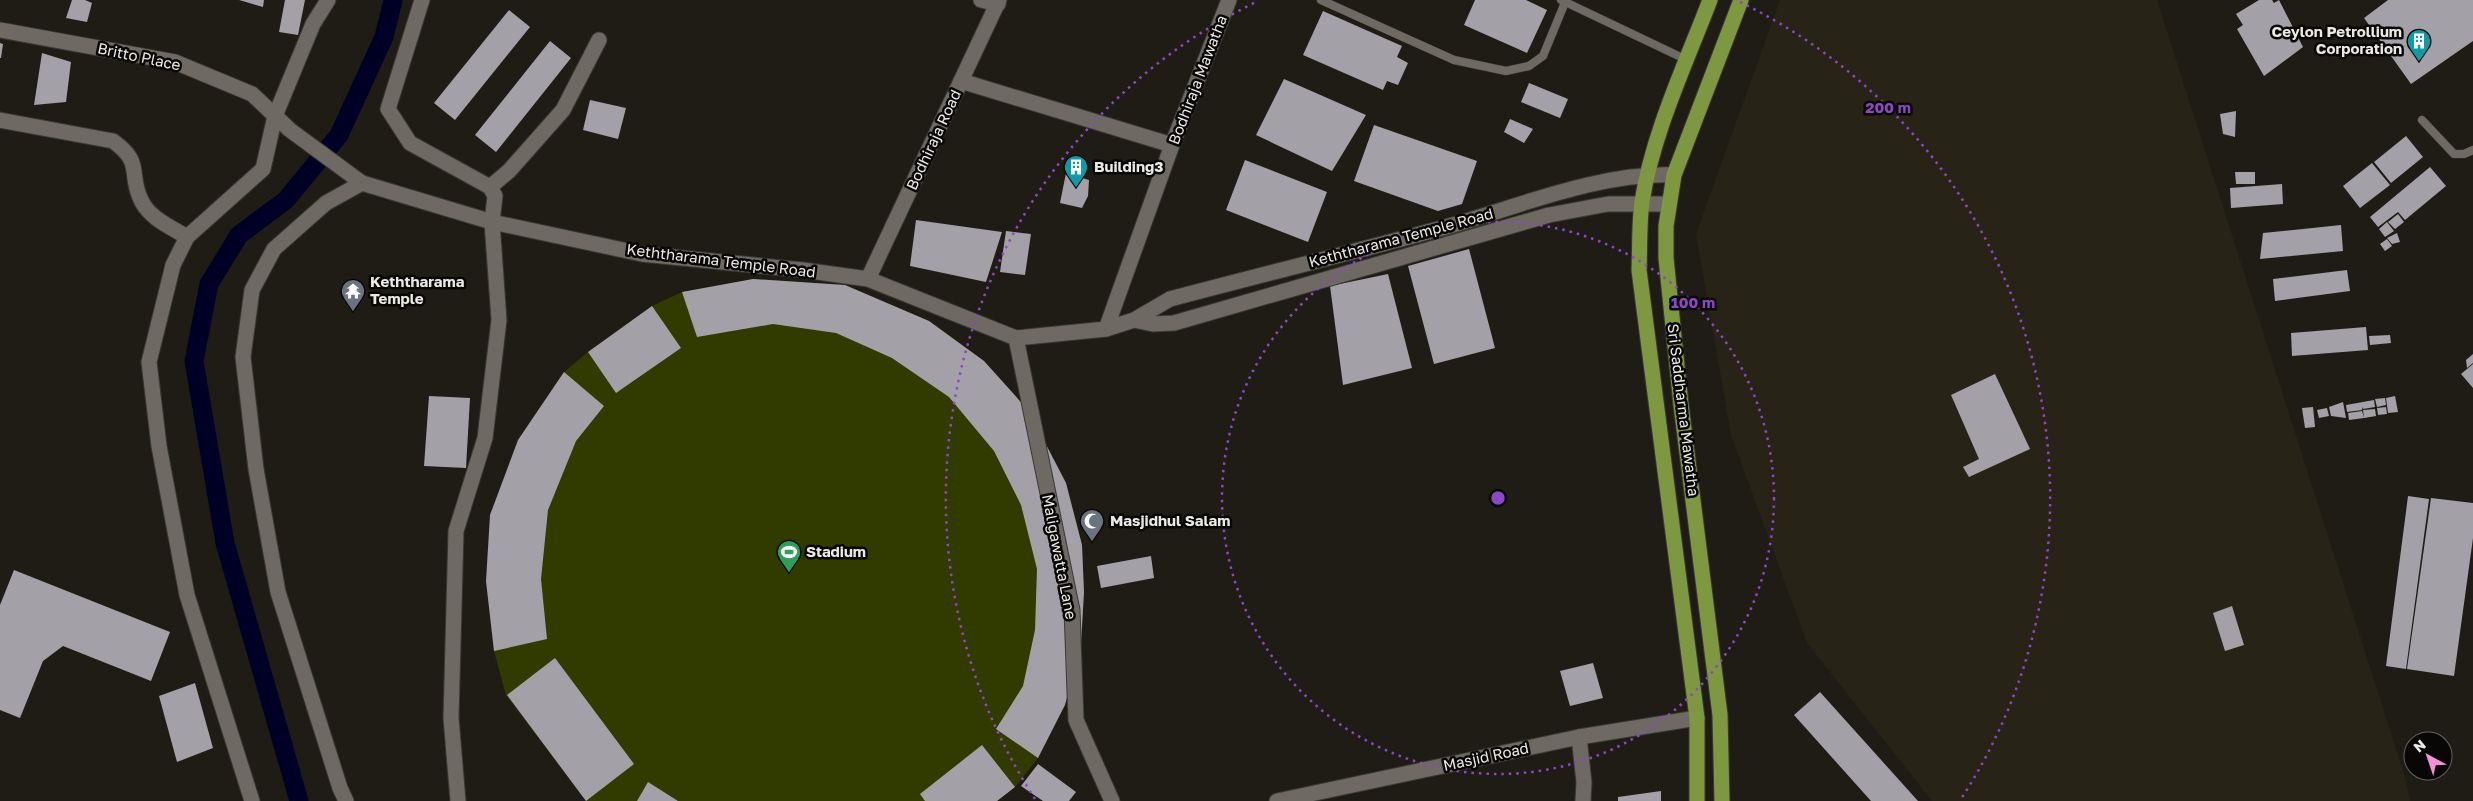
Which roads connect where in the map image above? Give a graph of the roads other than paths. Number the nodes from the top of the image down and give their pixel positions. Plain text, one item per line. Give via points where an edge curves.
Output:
1 (328, 0) edge
2 (422, 0) edge
3 (980, 0) edge
4 (1229, 0) edge
5 (1321, 0) edge
6 (1710, 0) edge
7 (1741, 0) edge
8 (1564, 1) edge
9 (998, 2) edge
10 (0, 30) edge
11 (599, 40) dead end
12 (1687, 60) junction
13 (961, 81) junction
14 (276, 116) junction
15 (0, 120) edge
16 (2422, 120) dead end
17 (290, 130) joint
18 (1172, 145) junction
19 (2473, 150) edge
20 (1648, 174) junction
21 (1674, 174) junction
22 (362, 183) junction
23 (490, 187) junction
24 (1642, 203) junction
25 (1669, 204) junction
26 (492, 222) junction
27 (1451, 225) junction
28 (187, 237) junction
29 (1457, 241) junction
30 (1270, 272) junction
31 (868, 279) junction
32 (1272, 295) junction
33 (1134, 320) junction
34 (1106, 329) junction
35 (1016, 338) junction
36 (1697, 718) junction
37 (1579, 737) junction
38 (1103, 794) edge
39 (252, 801) edge
40 (346, 801) edge
41 (458, 801) edge
42 (1112, 801) edge
43 (1277, 801) edge
44 (1583, 801) edge
45 (1697, 801) edge
46 (1722, 801) edge

1 - 14 street via 313,24
2 - 23 street via 388,109 410,143
3 - 9 street
4 - 18 street, Bodhiraja Mawatha
5 - 8 lane via 1454,60 1506,70 1529,66 1543,56
6 - 12 highway, Sri Saddharma Mawatha
7 - 21 highway, Sri Saddharma Mawatha
8 - 12 lane
9 - 13 street, Bodhiraja Road
10 - 14 street, Britto Place via 175,62 252,94
11 - 23 street via 564,110 509,171
12 - 20 highway, Sri Saddharma Mawatha
13 - 18 street
13 - 31 street, Bodhiraja Road
14 - 17 street, Britto Place
14 - 28 street via 263,169
15 - 28 street via 112,141 132,159 141,200 151,215
16 - 19 lane via 2454,154
17 - 22 street, Keththarama Temple Road
18 - 34 street, Bodhiraja Mawatha
20 - 21 street, Keththarama Temple Road
20 - 24 highway, Sri Saddharma Mawatha
20 - 27 street, Keththarama Temple Road via 1609,180
21 - 25 highway, Sri Saddharma Mawatha
22 - 26 street, Keththarama Temple Road
22 - 40 street via 326,203 274,249 252,290 243,357 256,469 278,592
23 - 26 street via 495,196
24 - 25 street, Keththarama Temple Road
24 - 29 street, Keththarama Temple Road via 1580,208
24 - 36 highway, Sri Saddharma Mawatha via 1639,270
25 - 46 highway, Sri Saddharma Mawatha via 1666,258 1671,315 1719,705
26 - 31 street, Keththarama Temple Road via 642,254
26 - 41 street via 500,320 485,438 456,531 451,718
27 - 29 street
27 - 30 street, Keththarama Temple Road
28 - 39 street via 173,265 149,362 158,437 187,595
29 - 32 street, Keththarama Temple Road
30 - 32 street
30 - 33 street, Keththarama Temple Road via 1170,298
31 - 35 street, Keththarama Temple Road
32 - 33 street, Keththarama Temple Road via 1174,323 1153,324
33 - 34 street, Keththarama Temple Road
34 - 35 street, Keththarama Temple Road
35 - 38 street, Maligawatta Lane via 1072,610 1076,720
36 - 37 street, Masjid Road
36 - 45 highway, Sri Saddharma Mawatha
37 - 43 street, Masjid Road
37 - 44 street
38 - 42 street, Maligawatta Lane

